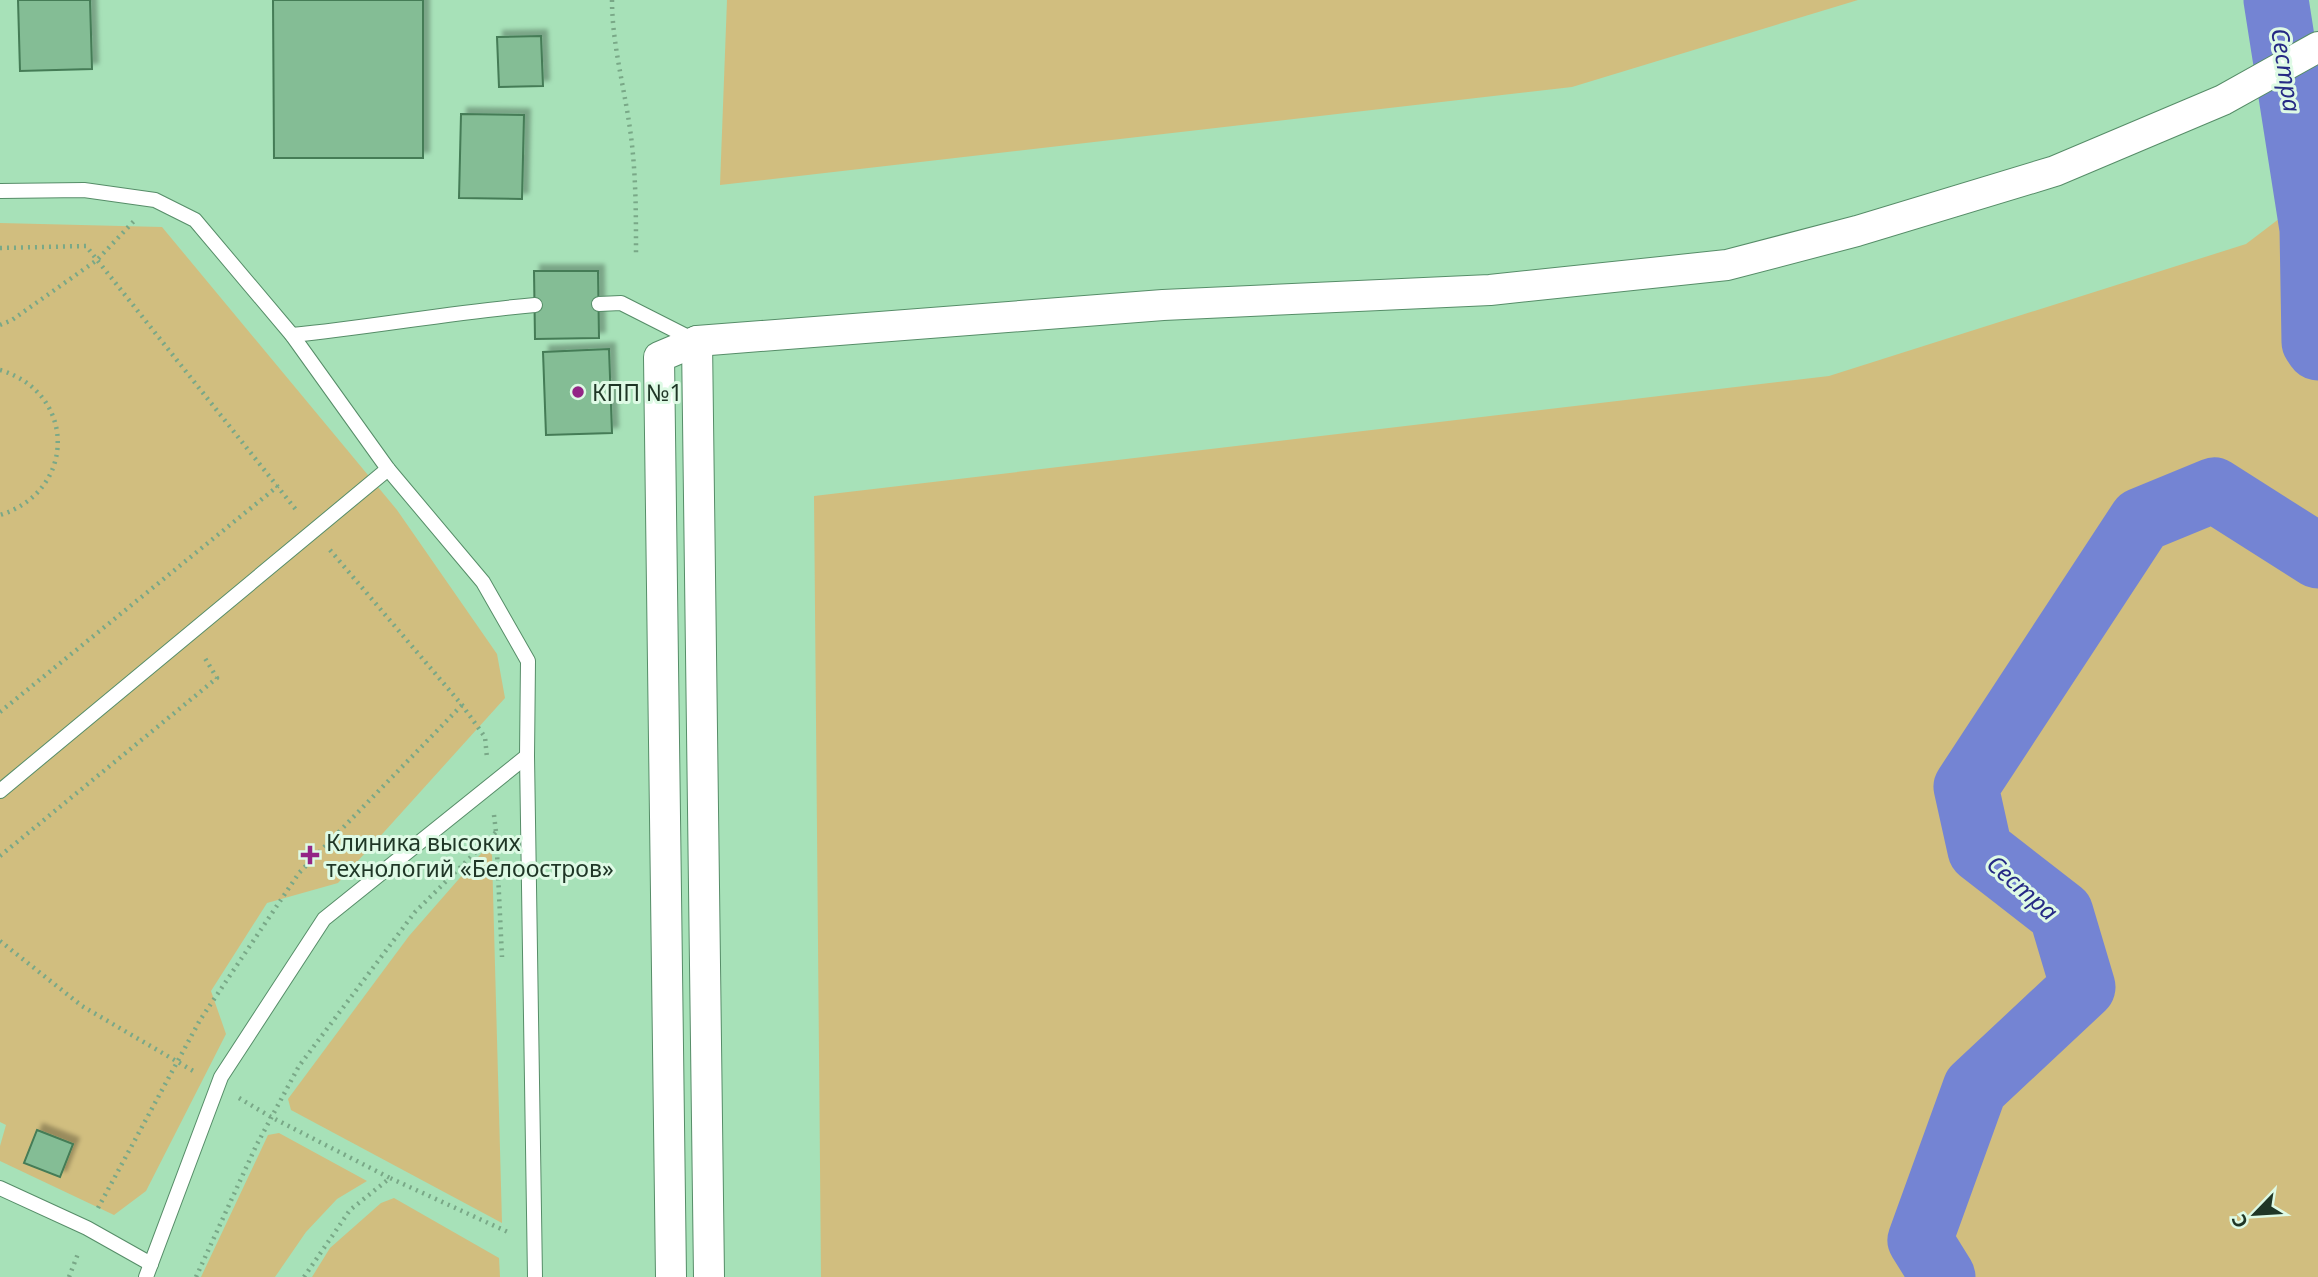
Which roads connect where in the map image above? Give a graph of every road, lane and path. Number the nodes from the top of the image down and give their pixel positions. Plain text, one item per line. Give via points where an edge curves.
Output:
1 (612, 0) edge
2 (2318, 47) edge
3 (0, 191) edge
4 (155, 200) junction
5 (0, 248) edge
6 (636, 254) dead end
7 (97, 260) junction
8 (599, 304) dead end
9 (535, 305) dead end
10 (0, 325) edge
11 (292, 335) junction
12 (697, 341) junction
13 (0, 370) edge
14 (388, 469) junction
15 (278, 486) junction
16 (0, 515) edge
17 (314, 531) junction
18 (200, 650) dead end
19 (462, 705) junction
20 (0, 712) edge
21 (527, 756) junction
22 (490, 787) junction
23 (0, 791) edge
24 (496, 832) junction
25 (0, 856) edge
26 (0, 941) edge
27 (502, 957) dead end
28 (177, 1061) junction
29 (217, 1085) junction
30 (271, 1117) junction
31 (390, 1178) junction
32 (0, 1188) edge
33 (513, 1221) dead end
34 (87, 1228) junction
35 (149, 1270) edge
36 (69, 1277) edge
37 (196, 1277) edge
38 (304, 1277) edge
39 (536, 1277) edge
40 (671, 1277) edge
41 (709, 1277) edge

1 - 6 path via 636,180
2 - 12 street via 2223,100 2054,171 1857,232 1727,265 1490,290 1163,305
3 - 4 lane via 84,190
4 - 7 path
4 - 11 lane via 195,220
5 - 7 path via 86,246
7 - 10 path
7 - 15 path
8 - 12 lane via 621,303
9 - 11 lane
11 - 14 lane
12 - 40 street via 659,358
12 - 41 street
13 - 16 path via 24,380 43,397 54,418 58,443 54,467 43,489 24,505
14 - 17 lane
14 - 21 lane via 483,582 527,662
15 - 17 path
15 - 20 path
17 - 19 path
17 - 23 lane
18 - 25 path via 217,678
19 - 22 path via 485,737
19 - 28 path via 299,873
21 - 22 lane
21 - 39 lane
22 - 24 path
22 - 29 lane via 324,919
24 - 27 path
24 - 30 path via 415,912 299,1066
26 - 28 path via 82,1006
28 - 29 path
28 - 34 path
29 - 30 path
29 - 35 lane
30 - 31 path
30 - 37 path
31 - 33 path via 514,1235
31 - 38 path via 351,1210
32 - 34 lane
34 - 35 lane
34 - 36 path

